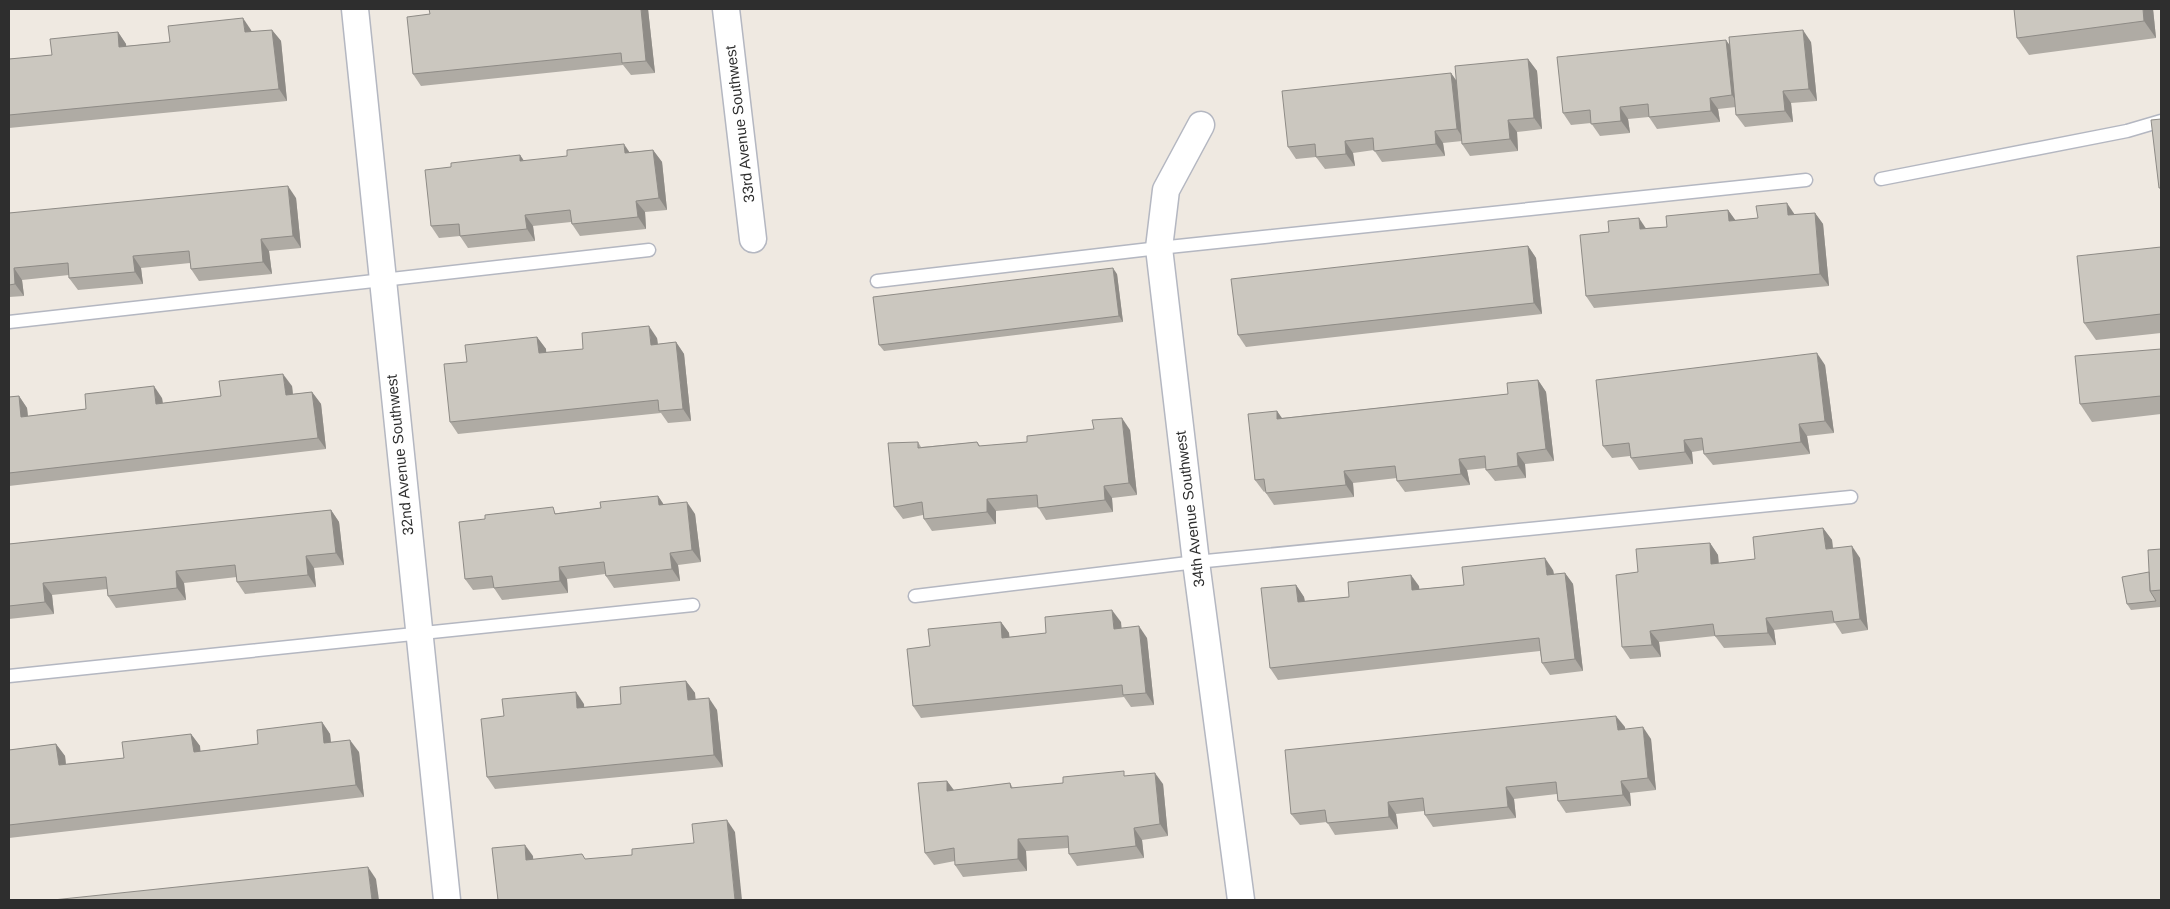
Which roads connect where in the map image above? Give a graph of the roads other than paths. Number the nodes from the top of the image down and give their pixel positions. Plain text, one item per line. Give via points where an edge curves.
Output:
1 (355, 9) edge
2 (726, 9) edge
3 (2161, 122) edge
4 (1201, 126) dead end
5 (1881, 179) dead end
6 (1806, 180) dead end
7 (753, 239) dead end
8 (1159, 248) junction
9 (649, 250) dead end
10 (382, 280) junction
11 (877, 281) dead end
12 (9, 322) edge
13 (1851, 497) dead end
14 (1196, 562) junction
15 (915, 596) dead end
16 (693, 605) dead end
17 (419, 633) junction
18 (9, 676) edge
19 (447, 900) edge
20 (1241, 900) edge

1 - 10 street, 32nd Avenue Southwest
2 - 7 street, 33rd Avenue Southwest
3 - 5 lane
4 - 8 street, 34th Avenue Southwest via 1166,190
6 - 8 lane
8 - 11 lane
8 - 14 street, 34th Avenue Southwest
9 - 10 lane
10 - 12 lane
10 - 17 street, 32nd Avenue Southwest
13 - 14 lane
14 - 15 lane
14 - 20 street, 34th Avenue Southwest
16 - 17 lane
17 - 18 lane
17 - 19 street, 32nd Avenue Southwest

